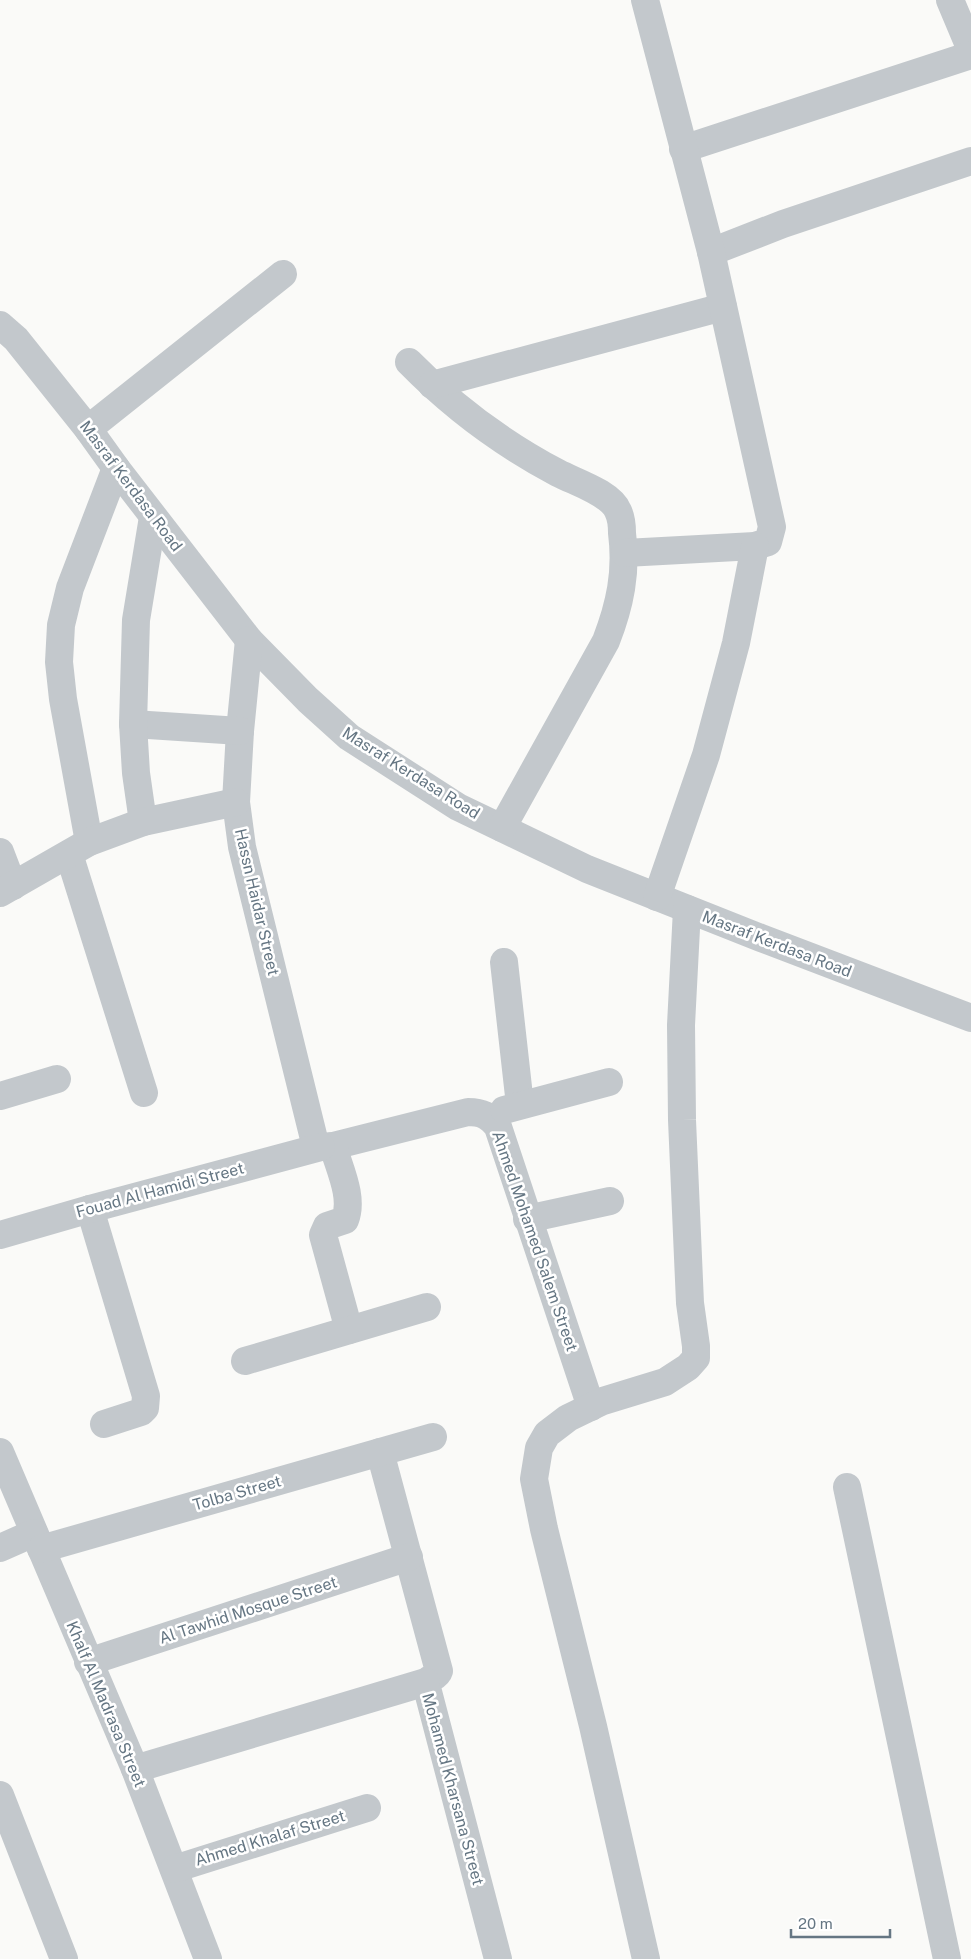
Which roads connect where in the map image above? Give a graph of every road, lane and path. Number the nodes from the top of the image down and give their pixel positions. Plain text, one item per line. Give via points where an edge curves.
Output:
1 (645, 0) edge
2 (950, 0) edge
3 (971, 50) edge
4 (971, 55) edge
5 (683, 149) junction
6 (971, 161) edge
7 (711, 252) junction
8 (283, 274) dead end
9 (724, 307) junction
10 (0, 325) edge
11 (409, 362) dead end
12 (432, 385) junction
13 (88, 429) junction
14 (116, 468) junction
15 (153, 517) junction
16 (755, 546) junction
17 (625, 553) junction
18 (249, 640) junction
19 (133, 724) junction
20 (240, 731) junction
21 (236, 802) junction
22 (143, 822) junction
23 (502, 828) junction
24 (79, 848) junction
25 (0, 852) edge
26 (6, 890) edge
27 (657, 897) junction
28 (686, 909) junction
29 (504, 962) dead end
30 (971, 1018) edge
31 (57, 1079) dead end
32 (609, 1082) dead end
33 (144, 1093) dead end
34 (0, 1096) edge
35 (520, 1105) junction
36 (486, 1115) junction
37 (327, 1146) junction
38 (610, 1201) dead end
39 (90, 1209) junction
40 (527, 1219) junction
41 (0, 1235) edge
42 (427, 1307) dead end
43 (349, 1330) junction
44 (245, 1361) dead end
45 (591, 1407) junction
46 (104, 1424) dead end
47 (433, 1437) dead end
48 (0, 1452) edge
49 (380, 1452) junction
50 (847, 1487) dead end
51 (37, 1541) junction
52 (0, 1548) edge
53 (409, 1557) junction
54 (88, 1662) junction
55 (426, 1682) junction
56 (135, 1769) junction
57 (0, 1795) edge
58 (367, 1808) dead end
59 (174, 1868) junction
60 (64, 1959) edge
61 (208, 1959) edge
62 (498, 1959) edge
63 (646, 1959) edge
64 (947, 1959) edge

1 - 5 street
2 - 3 street
4 - 5 street
5 - 7 street
6 - 7 street via 783,224
7 - 9 street
8 - 13 street
9 - 12 street
9 - 16 street via 772,527 768,542
10 - 13 street, Masraf Kerdasa Road via 16,339
11 - 12 street
12 - 17 street via 490,432 557,472 611,499 619,511
13 - 14 street, Masraf Kerdasa Road
14 - 15 street, Masraf Kerdasa Road
14 - 24 street via 70,588 61,625 59,662
15 - 18 street, Masraf Kerdasa Road
15 - 19 street via 136,620
16 - 17 street
16 - 27 street via 736,643 706,755
17 - 23 street via 617,611 606,641
18 - 20 street, Hassn Haidar Street
18 - 23 street, Masraf Kerdasa Road via 349,738 458,807
19 - 20 street
19 - 22 street
20 - 21 street, Hassn Haidar Street
21 - 22 street
21 - 37 street, Hassn Haidar Street via 242,847 311,1130 314,1139
22 - 24 street
23 - 27 street, Masraf Kerdasa Road via 587,869
24 - 26 street
24 - 33 street
25 - 26 street
27 - 28 street, Masraf Kerdasa Road
28 - 30 street, Masraf Kerdasa Road
28 - 45 street via 681,1026 682,1110 690,1303 696,1358 664,1382
29 - 35 street
31 - 34 street
32 - 35 street
35 - 36 street
36 - 37 street, Ahmed Mohamed Salem Street via 468,1112
36 - 40 street, Ahmed Mohamed Salem Street via 498,1127
37 - 39 street, Fouad Al Hamidi Street
37 - 43 street, Hassn Haidar Street via 348,1200 348,1210 345,1220 327,1226 323,1235
38 - 40 street
39 - 41 street, Fouad Al Hamidi Street
39 - 46 street via 146,1396 145,1408 141,1412
40 - 45 street, Ahmed Mohamed Salem Street
42 - 43 street
43 - 44 street
45 - 63 street via 568,1418 547,1434 539,1448 534,1479
47 - 49 street, Tolba Street
48 - 51 street, Khalf Al Madrasa Street
49 - 51 street, Tolba Street
49 - 53 street, Mohamed Kharsana Street
50 - 64 street
51 - 52 street, Tolba Street
51 - 54 street, Khalf Al Madrasa Street
53 - 54 street, Al Tawhid Mosque Street
53 - 55 street, Mohamed Kharsana Street via 439,1671
54 - 56 street, Khalf Al Madrasa Street
55 - 56 street
55 - 62 street, Mohamed Kharsana Street
56 - 59 street, Khalf Al Madrasa Street
57 - 60 street
58 - 59 street, Ahmed Khalaf Street
59 - 61 street, Khalf Al Madrasa Street

